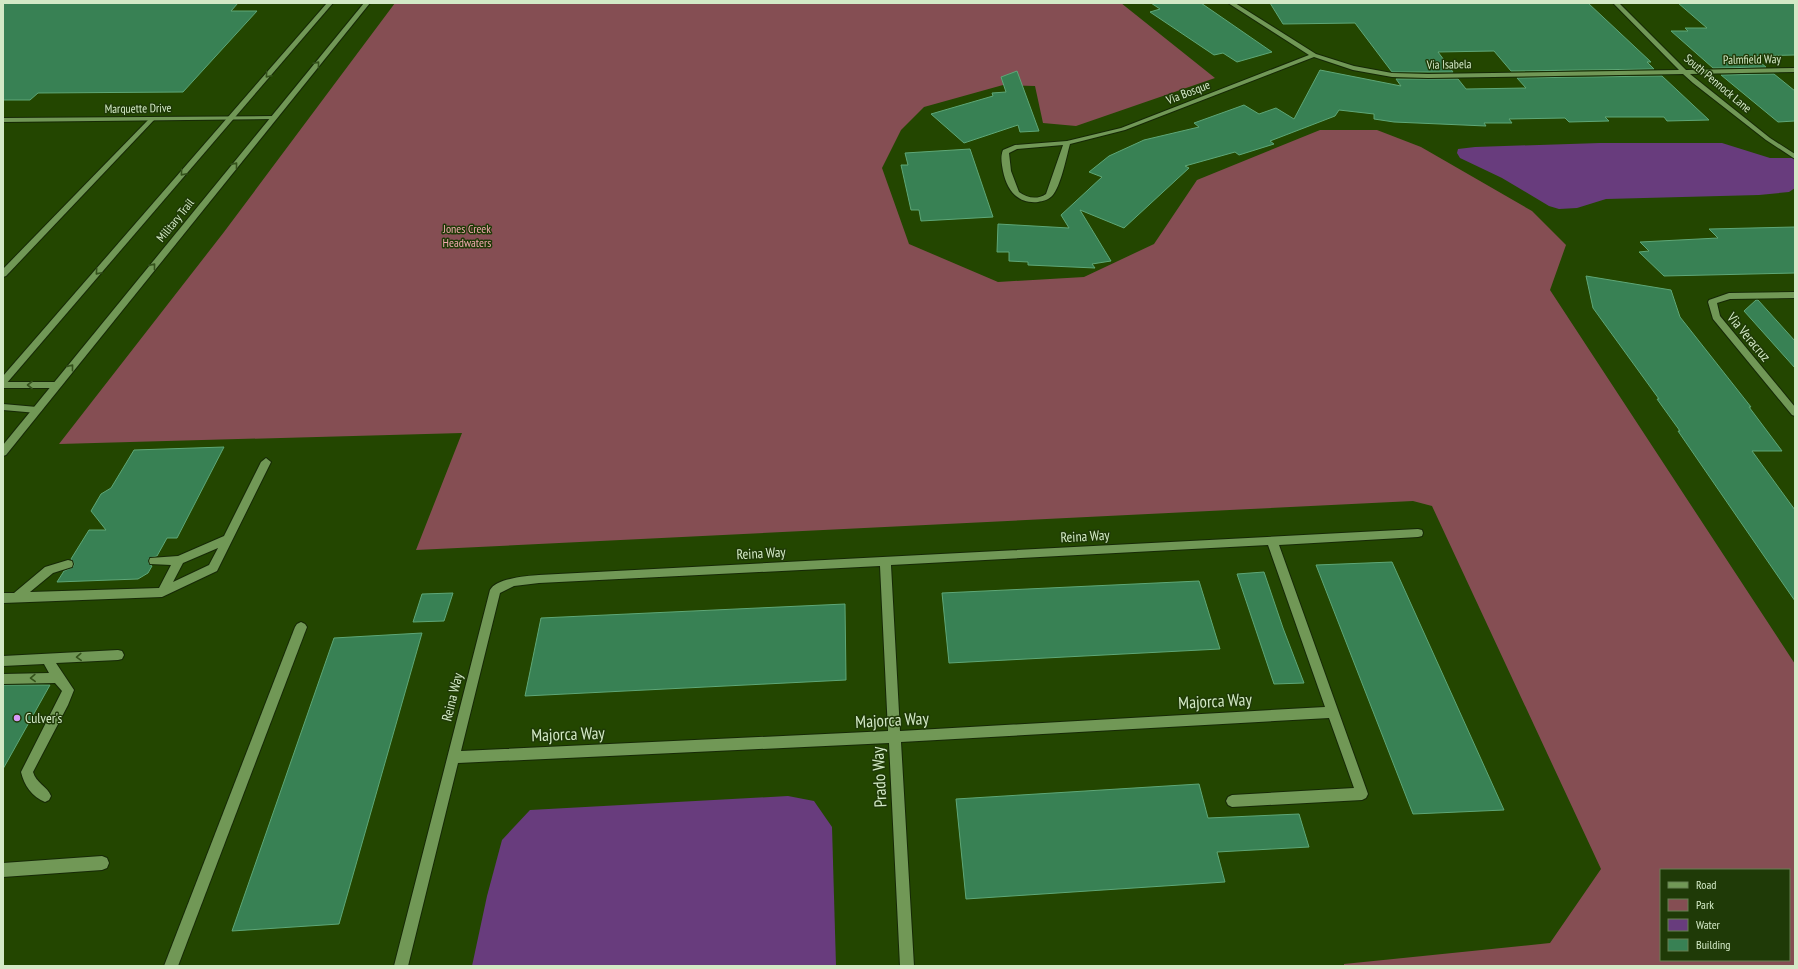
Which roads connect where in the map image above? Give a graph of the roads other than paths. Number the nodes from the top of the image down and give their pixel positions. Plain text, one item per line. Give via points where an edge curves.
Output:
1 (330, 3) edge
2 (366, 3) edge
3 (1231, 3) edge
4 (1616, 3) edge
5 (1314, 55) junction
6 (1795, 70) edge
7 (1685, 71) junction
8 (273, 117) junction
9 (230, 118) junction
10 (152, 119) junction
11 (3, 120) edge
12 (1067, 142) junction
13 (1795, 157) edge
14 (3, 274) edge
15 (1795, 296) edge
16 (3, 384) edge
17 (57, 385) junction
18 (3, 407) edge
19 (37, 410) junction
20 (1795, 413) edge
21 (3, 452) edge
22 (266, 462) dead end
23 (1418, 533) dead end
24 (228, 539) junction
25 (1272, 541) junction
26 (179, 560) junction
27 (154, 561) dead end
28 (884, 561) junction
29 (68, 564) dead end
30 (162, 592) junction
31 (3, 598) edge
32 (16, 598) junction
33 (300, 627) dead end
34 (118, 655) dead end
35 (47, 659) junction
36 (3, 661) edge
37 (58, 678) junction
38 (3, 679) edge
39 (1332, 712) junction
40 (893, 737) junction
41 (453, 757) junction
42 (45, 796) dead end
43 (1232, 801) dead end
44 (102, 863) dead end
45 (3, 870) edge
46 (171, 966) edge
47 (401, 966) edge
48 (906, 966) edge

1 -> 9 street, Military Trail
8 -> 2 street, Military Trail
3 - 5 street, Via Isabela
4 - 7 street, South Pennock Lane
5 - 7 street, Via Isabela via 1353,68 1392,75
5 - 12 street, Via Bosque via 1123,129
6 - 7 street, Palmfield Way
7 - 13 street, South Pennock Lane via 1695,82
8 - 9 street, Marquette Drive
17 -> 8 street, Military Trail
9 - 10 street, Marquette Drive
9 -> 16 street, Military Trail
10 - 11 street, Marquette Drive
10 - 14 street
12 - 12 street, Via Bosque via 1015,147 1006,152 1004,159 1013,191 1032,200 1043,199 1051,194
15 - 20 street, Via Veracruz via 1729,296 1712,302 1716,317
17 -> 16 street
17 - 19 street, Military Trail
18 - 19 street
19 - 21 street, Military Trail
22 - 24 street
23 - 25 street, Reina Way
24 - 26 street
24 - 30 street via 213,568
25 - 28 street, Reina Way
25 - 39 street
26 - 27 street
26 - 30 street
28 - 40 street, Prado Way
28 - 41 street, Reina Way via 539,579 513,582 495,590
29 - 32 street via 49,570
30 - 32 street
31 - 32 street
33 - 46 street
34 -> 35 street
35 - 36 street
35 - 37 street
37 -> 38 street
37 - 42 street via 68,690 27,772 29,781
39 - 40 street, Majorca Way
39 - 43 street via 1362,794
40 - 41 street, Majorca Way
40 - 48 street, Prado Way
41 - 47 street, Reina Way
44 - 45 street

